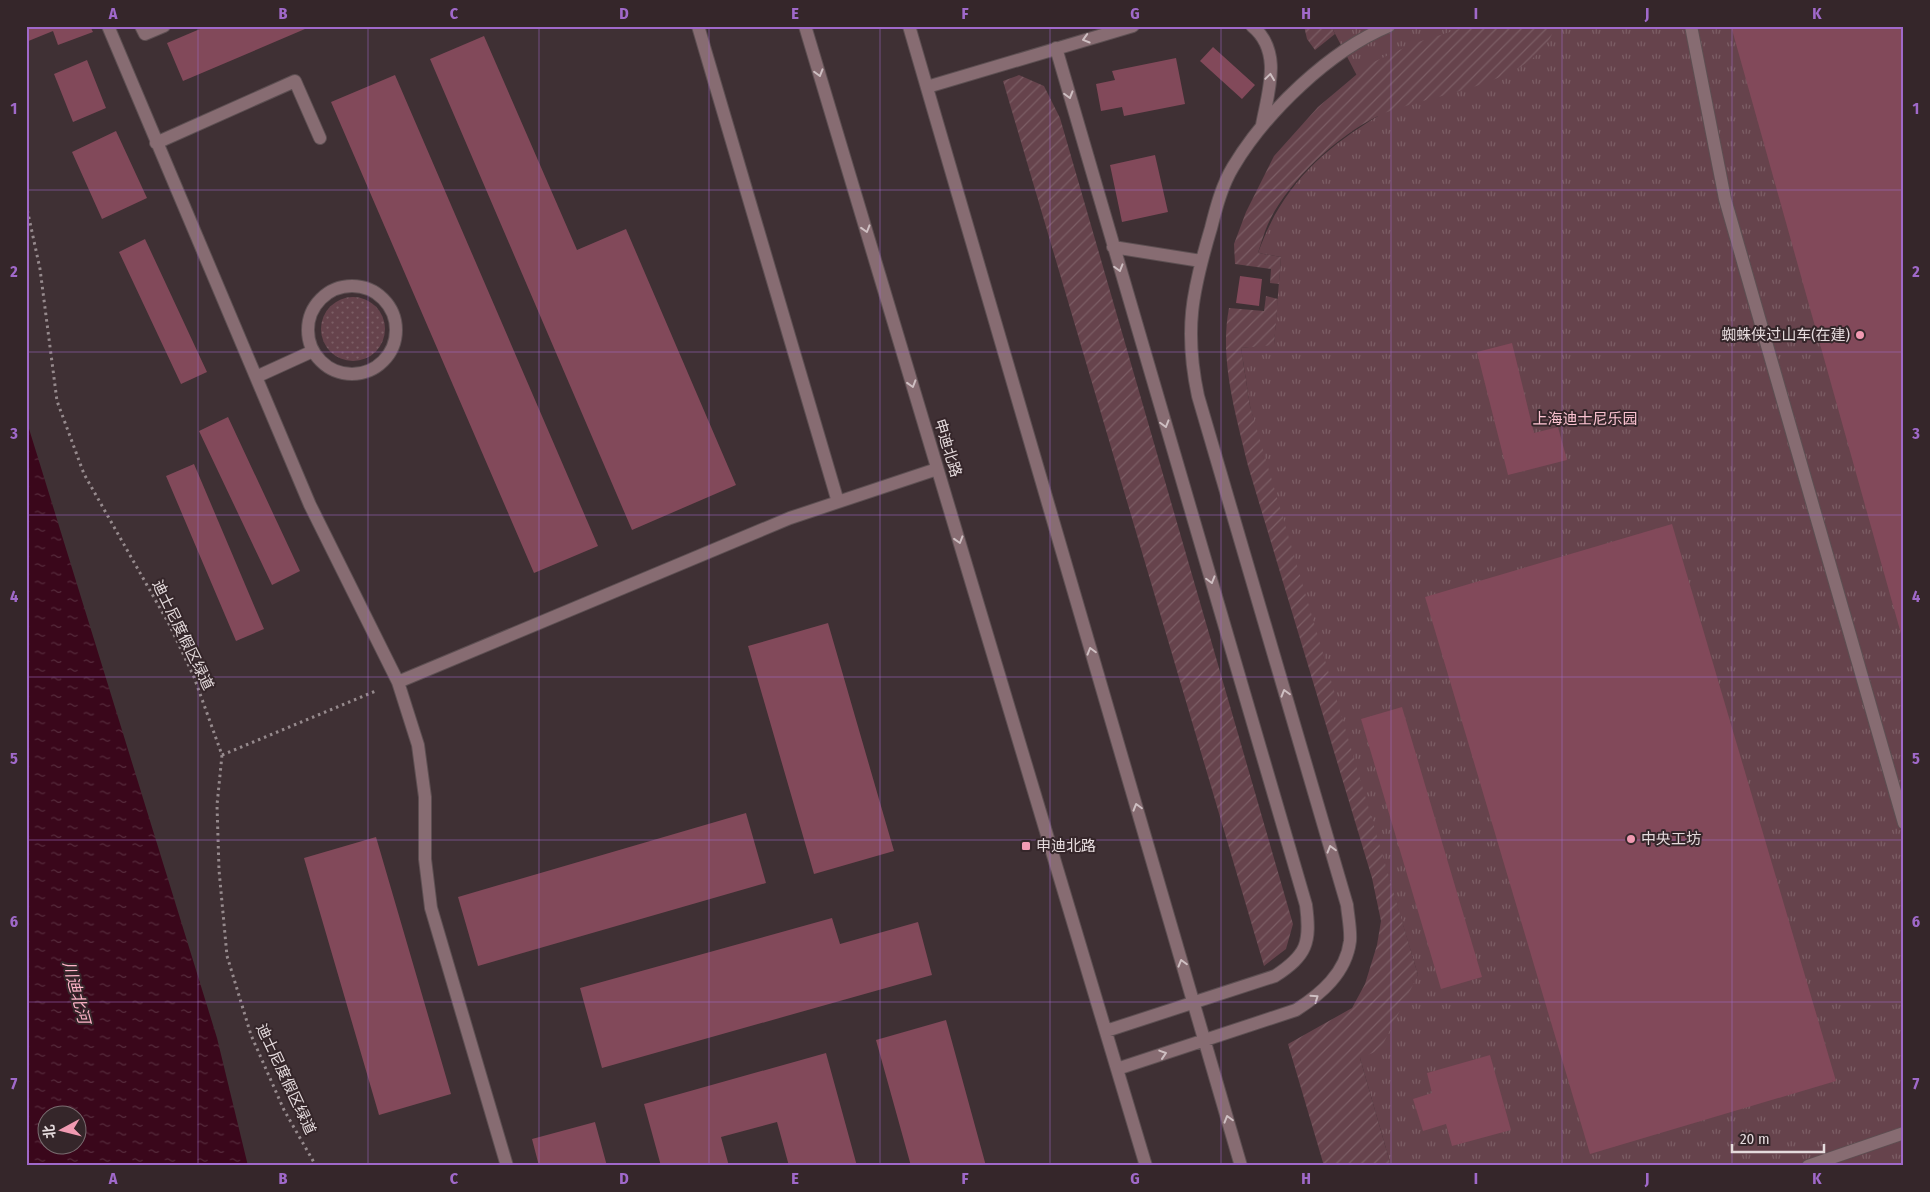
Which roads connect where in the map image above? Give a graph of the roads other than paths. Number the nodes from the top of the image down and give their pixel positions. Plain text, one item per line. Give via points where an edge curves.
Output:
1 (108, 26) edge
2 (141, 26) edge
3 (164, 26) edge
4 (698, 26) edge
5 (805, 26) edge
6 (909, 26) edge
7 (1132, 26) edge
8 (1252, 26) edge
9 (1389, 26) edge
10 (1691, 26) edge
11 (1056, 48) junction
12 (927, 86) junction
13 (1262, 125) junction
14 (320, 138) dead end
15 (156, 143) junction
16 (1113, 247) junction
17 (1201, 261) junction
18 (313, 351) junction
19 (256, 377) junction
20 (938, 470) junction
21 (838, 502) junction
22 (398, 682) junction
23 (1904, 823) edge
24 (1194, 1004) junction
25 (1106, 1031) junction
26 (1205, 1040) junction
27 (1117, 1069) junction
28 (1904, 1133) edge
29 (507, 1166) edge
30 (1146, 1166) edge
31 (1242, 1166) edge
32 (1808, 1166) edge

1 - 15 street
2 - 3 street via 144,34
4 - 21 street
5 -> 20 street, 申迪北路
6 - 12 street
7 -> 11 street
13 -> 8 street via 1272,58 1266,42
9 - 13 street via 1335,58
10 - 23 street via 1725,199
11 - 12 street
11 -> 16 street
24 -> 12 street
13 - 17 street via 1232,168
14 - 15 street via 295,81
15 - 19 street
16 - 17 street
16 -> 24 street via 1303,896 1309,931 1304,952 1291,966 1275,976
26 -> 17 street via 1296,1010 1321,994 1340,970 1350,940 1347,905 1198,396 1191,364 1189,322
18 - 18 street via 322,363 348,375 376,368 394,346 397,331 388,304 377,293 364,287 335,289 313,308 308,322 308,337
18 - 19 street
19 - 22 street via 310,505
20 - 21 street
20 -> 25 street, 申迪北路
21 - 22 street via 790,518
22 - 29 street via 418,745 425,797 425,859 431,908
24 - 25 street
24 - 26 street
25 - 27 street, 申迪北路
27 -> 26 street
31 -> 26 street
27 - 30 street, 申迪北路
28 - 32 street

